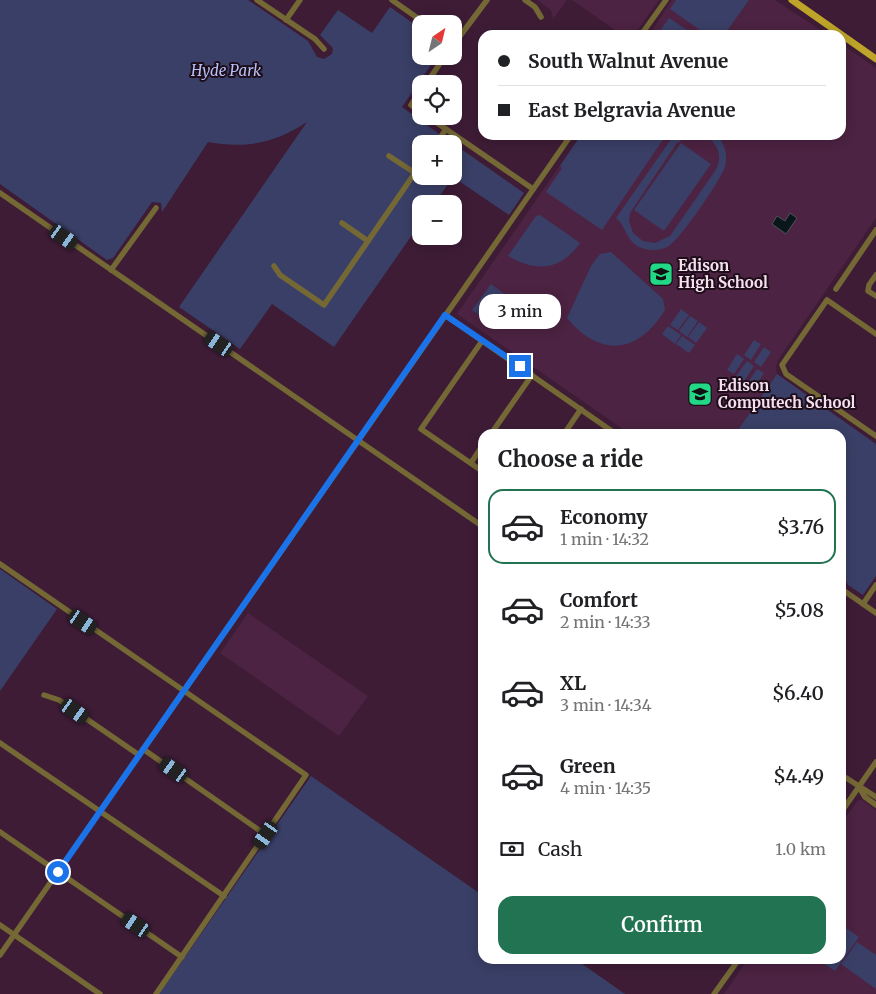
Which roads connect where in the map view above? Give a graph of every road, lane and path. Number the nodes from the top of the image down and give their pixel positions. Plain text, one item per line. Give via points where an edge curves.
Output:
1 (258, 0) edge
2 (300, 0) edge
3 (392, 0) edge
4 (487, 0) edge
5 (525, 0) edge
6 (666, 0) edge
7 (792, 0) edge
8 (413, 15) edge
9 (541, 17) dead end
10 (286, 20) junction
11 (645, 30) edge
12 (835, 30) edge
13 (462, 33) edge
14 (846, 38) edge
15 (324, 48) dead end
16 (876, 59) edge
17 (439, 125) edge
18 (446, 130) junction
19 (442, 135) edge
20 (567, 140) edge
21 (388, 156) dead end
22 (412, 171) edge
23 (412, 177) edge
24 (533, 189) junction
25 (0, 193) edge
26 (156, 208) dead end
27 (342, 223) dead end
28 (876, 230) edge
29 (368, 241) junction
30 (274, 266) dead end
31 (111, 270) junction
32 (876, 275) edge
33 (836, 289) dead end
34 (876, 296) edge
35 (445, 315) junction
36 (876, 334) edge
37 (482, 341) junction
38 (532, 375) junction
39 (581, 409) junction
40 (494, 429) edge
41 (567, 429) edge
42 (609, 429) edge
43 (876, 436) edge
44 (358, 438) junction
45 (478, 452) edge
46 (470, 463) junction
47 (478, 468) edge
48 (478, 523) edge
49 (0, 564) edge
50 (876, 585) edge
51 (846, 592) edge
52 (863, 604) junction
53 (876, 613) edge
54 (184, 690) junction
55 (44, 695) dead end
56 (0, 742) edge
57 (143, 749) junction
58 (138, 755) junction
59 (876, 762) edge
60 (846, 778) edge
61 (859, 788) junction
62 (876, 797) edge
63 (876, 805) edge
64 (846, 806) edge
65 (100, 810) junction
66 (0, 832) edge
67 (266, 835) junction
68 (58, 872) junction
69 (224, 896) junction
70 (0, 925) edge
71 (14, 935) junction
72 (0, 955) edge
73 (182, 957) junction
74 (735, 964) edge
75 (100, 994) edge
76 (156, 994) edge
77 (714, 994) edge

1 - 10 street
2 - 10 street
3 - 8 street
4 - 13 street
5 - 9 street
6 - 11 street
7 - 12 main road
10 - 15 street
14 - 16 main road
17 - 18 street
18 - 19 street
18 - 24 street
20 - 24 street
21 - 22 street
23 - 29 street
24 - 35 street
25 - 31 street
26 - 31 street
27 - 29 street
28 - 33 street
29 - 30 street via 324,305 280,275
31 - 44 street
32 - 34 street via 868,291
35 - 37 street
35 - 44 street
36 - 43 street via 827,300 782,368 786,374
37 - 38 street
37 - 46 street via 421,428
38 - 39 street
38 - 40 street
39 - 41 street
39 - 42 street
44 - 48 street
44 - 54 street
45 - 46 street
46 - 47 street
49 - 54 street
50 - 52 street
51 - 52 street
52 - 53 street
54 - 57 street
54 - 67 street via 306,775
55 - 58 street via 59,700
56 - 65 street
57 - 58 street
57 - 67 street
58 - 65 street
59 - 61 street
60 - 61 street
61 - 62 street
61 - 63 street via 864,797
61 - 64 street
65 - 68 street
65 - 69 street
66 - 68 street
67 - 69 street
68 - 71 street
68 - 73 street
69 - 73 street
70 - 71 street
71 - 72 street
71 - 75 street
73 - 76 street
74 - 77 street

